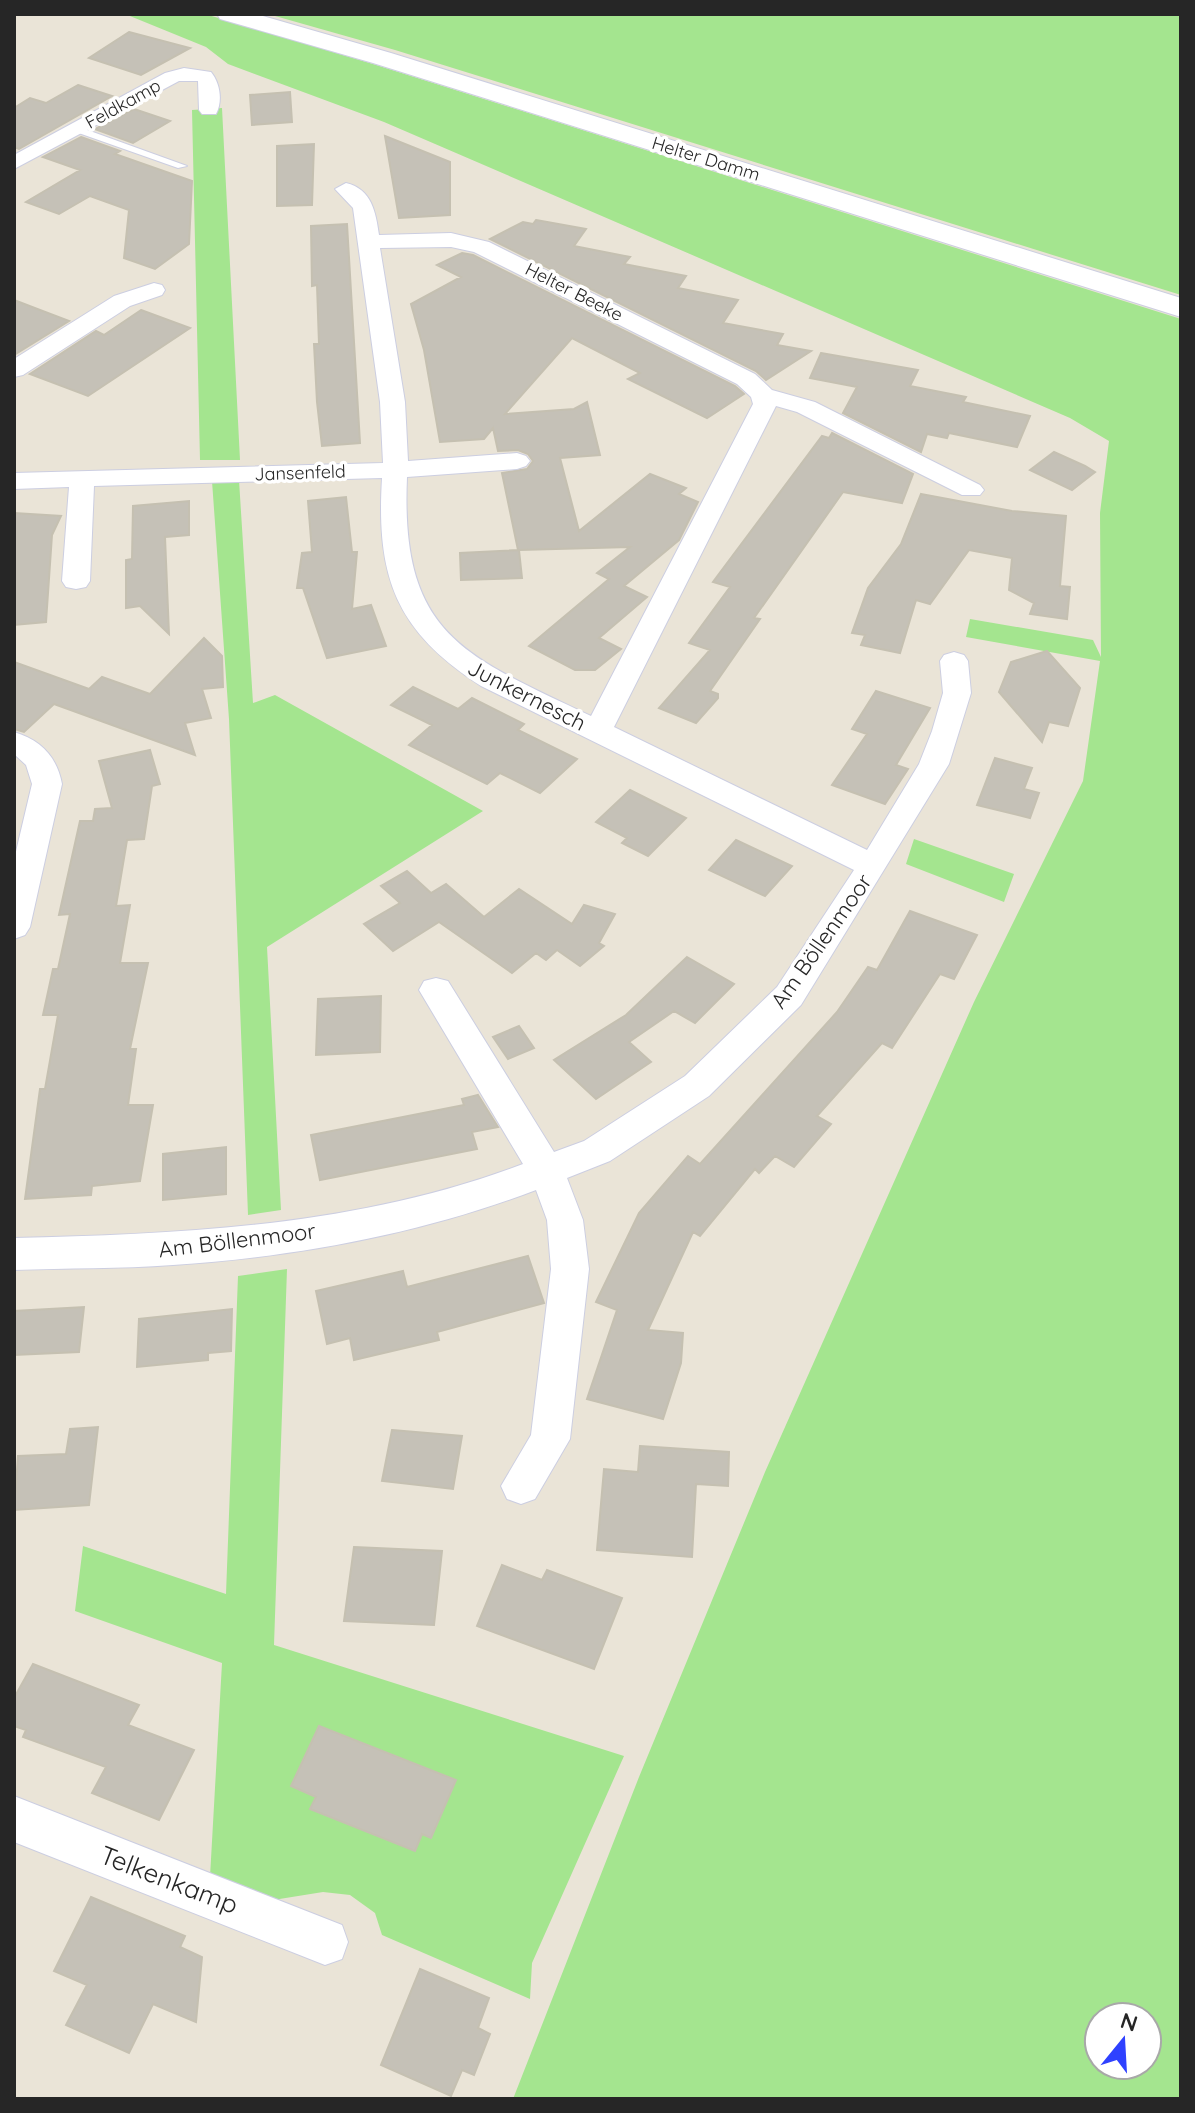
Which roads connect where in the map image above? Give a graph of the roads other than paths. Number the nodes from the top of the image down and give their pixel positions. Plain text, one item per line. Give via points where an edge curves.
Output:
1 (229, 14) edge
2 (209, 110) dead end
3 (76, 129) junction
4 (14, 163) edge
5 (182, 166) dead end
6 (346, 189) dead end
7 (368, 242) junction
8 (154, 290) dead end
9 (1181, 308) edge
10 (14, 370) edge
11 (763, 395) junction
12 (517, 461) dead end
13 (394, 470) junction
14 (82, 480) junction
15 (14, 481) edge
16 (971, 490) dead end
17 (76, 581) dead end
18 (954, 661) dead end
19 (598, 730) junction
20 (14, 742) edge
21 (873, 866) junction
22 (14, 927) edge
23 (436, 990) dead end
24 (547, 1172) junction
25 (14, 1254) edge
26 (521, 1486) dead end
27 (14, 1819) edge
28 (325, 1942) dead end

1 - 9 street, Helter Damm
2 - 3 street, Feldkamp via 209,82 204,76 184,74
3 - 4 street, Feldkamp
3 - 5 lane
6 - 7 street, Junkernesch via 364,206
7 - 11 street, Helter Beeke via 451,240 489,250 746,379
7 - 13 street, Junkernesch via 397,434
8 - 10 street via 122,301
11 - 16 street, Helter Beeke via 806,407
11 - 19 street via 765,404
12 - 13 street, Jansenfeld
13 - 14 street, Jansenfeld
13 - 19 street, Junkernesch via 402,579 432,638 491,679
14 - 15 street, Jansenfeld
14 - 17 street
18 - 21 street, Am Böllenmoor via 957,693 934,764
19 - 21 street, Junkernesch
20 - 22 street via 37,756 47,784
21 - 24 street, Am Böllenmoor via 789,996 708,1075 597,1151
23 - 24 street
24 - 25 street, Am Böllenmoor via 415,1213 256,1242
24 - 26 street via 565,1220 570,1269 550,1439
27 - 28 street, Telkenkamp

